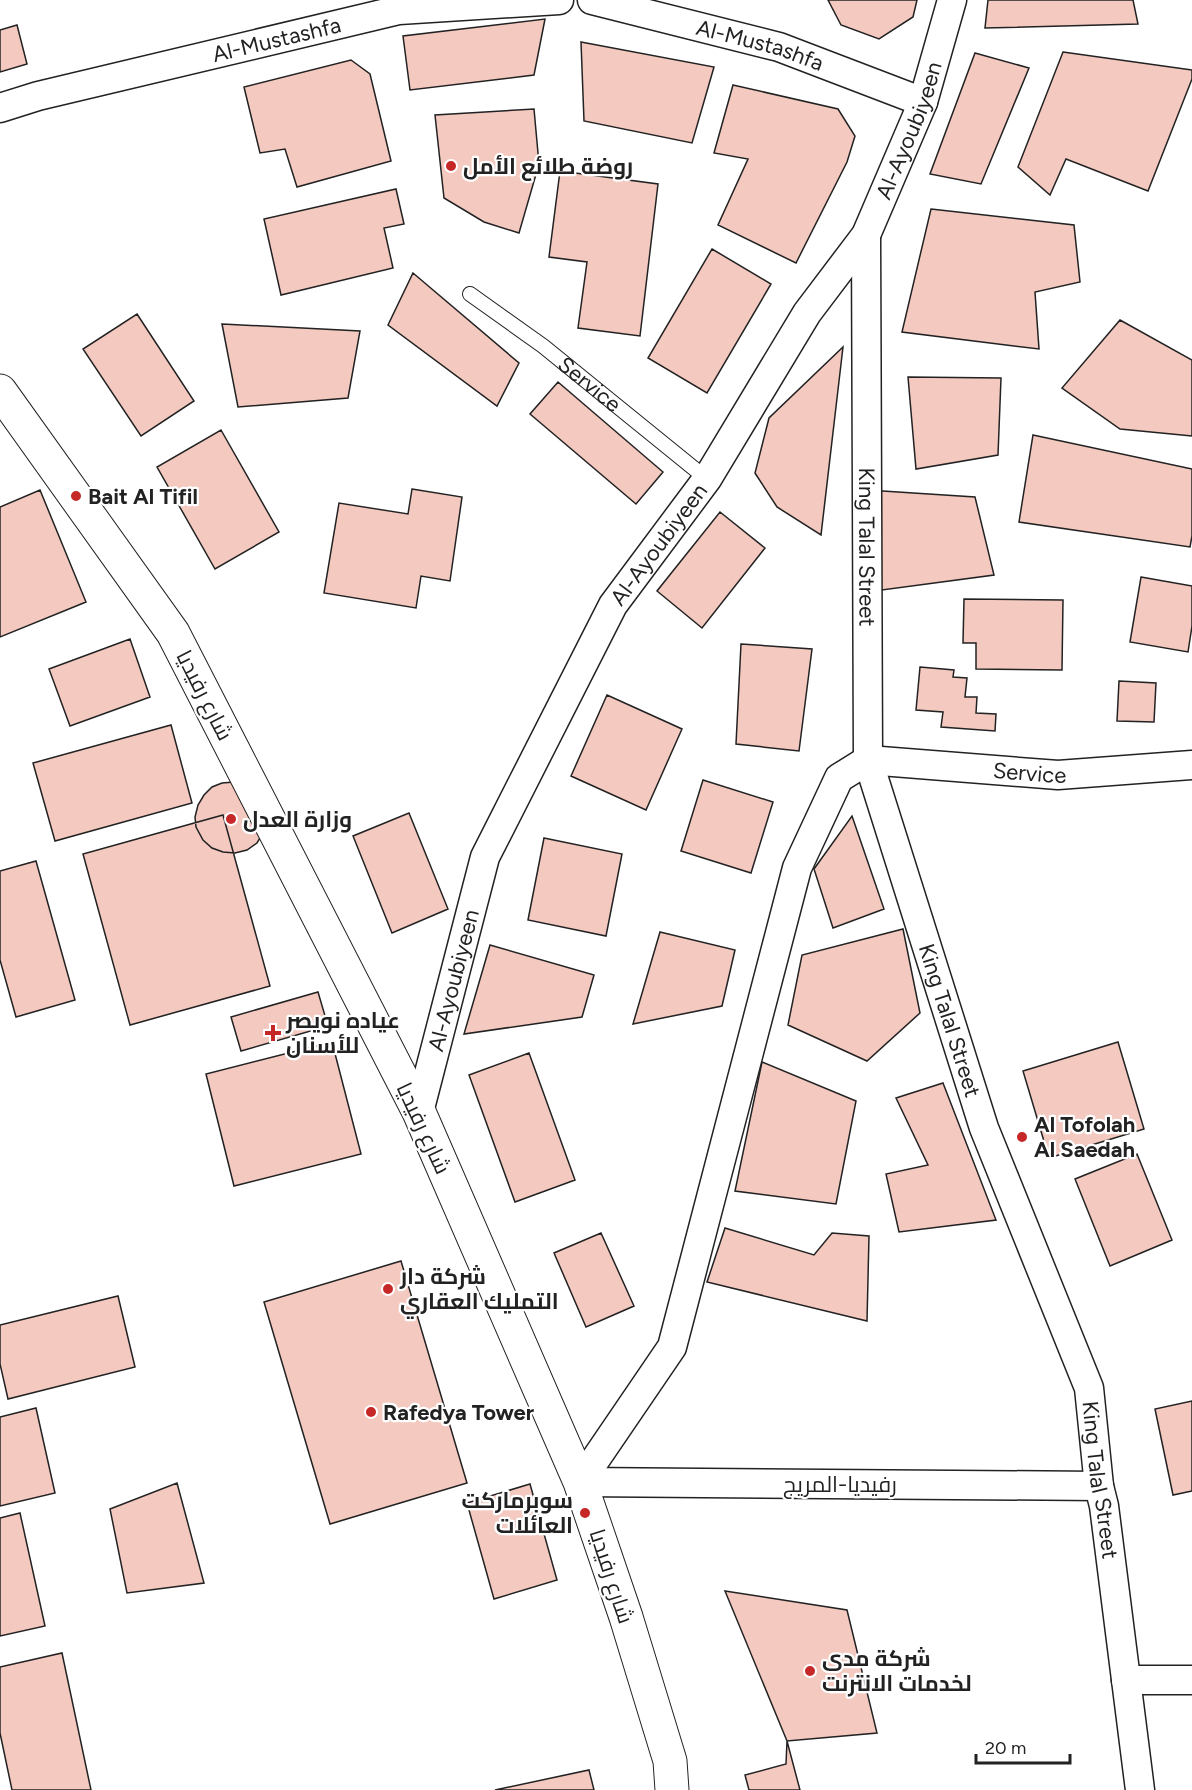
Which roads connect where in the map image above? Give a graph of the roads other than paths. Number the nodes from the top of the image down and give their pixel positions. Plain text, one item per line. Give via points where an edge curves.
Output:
1 (559, 0) edge
2 (592, 0) edge
3 (952, 0) edge
4 (395, 5) edge
5 (923, 102) junction
6 (0, 108) edge
7 (866, 235) junction
8 (470, 294) dead end
9 (0, 391) edge
10 (707, 479) junction
11 (868, 760) junction
12 (1192, 765) edge
13 (419, 1112) junction
14 (580, 1482) junction
15 (1099, 1486) junction
16 (1126, 1680) junction
17 (1192, 1680) edge
18 (672, 1790) edge
19 (1140, 1790) edge

1 - 4 street, Al-Mustashfa
2 - 5 street, Al-Mustashfa via 779,47
3 - 5 street, Al-Ayoubiyeen
4 - 6 street, Al-Mustashfa
5 - 7 street, Al-Ayoubiyeen
7 - 10 street, Al-Ayoubiyeen via 807,313
7 - 11 street, King Talal Street
8 - 10 lane, Service via 543,346
9 - 13 main road, شارع رفيديا via 173,633
10 - 13 street, Al-Ayoubiyeen via 613,605 485,857
11 - 12 street, Service via 1058,775
11 - 14 street via 839,778 796,868 672,1347
11 - 15 street, King Talal Street via 984,1128 1089,1388
13 - 14 main road, شارع رفيديا
14 - 15 street, رفيديا-المريج
14 - 18 main road, شارع رفيديا via 666,1749
15 - 16 street, King Talal Street
16 - 17 street
16 - 19 street, King Talal Street

